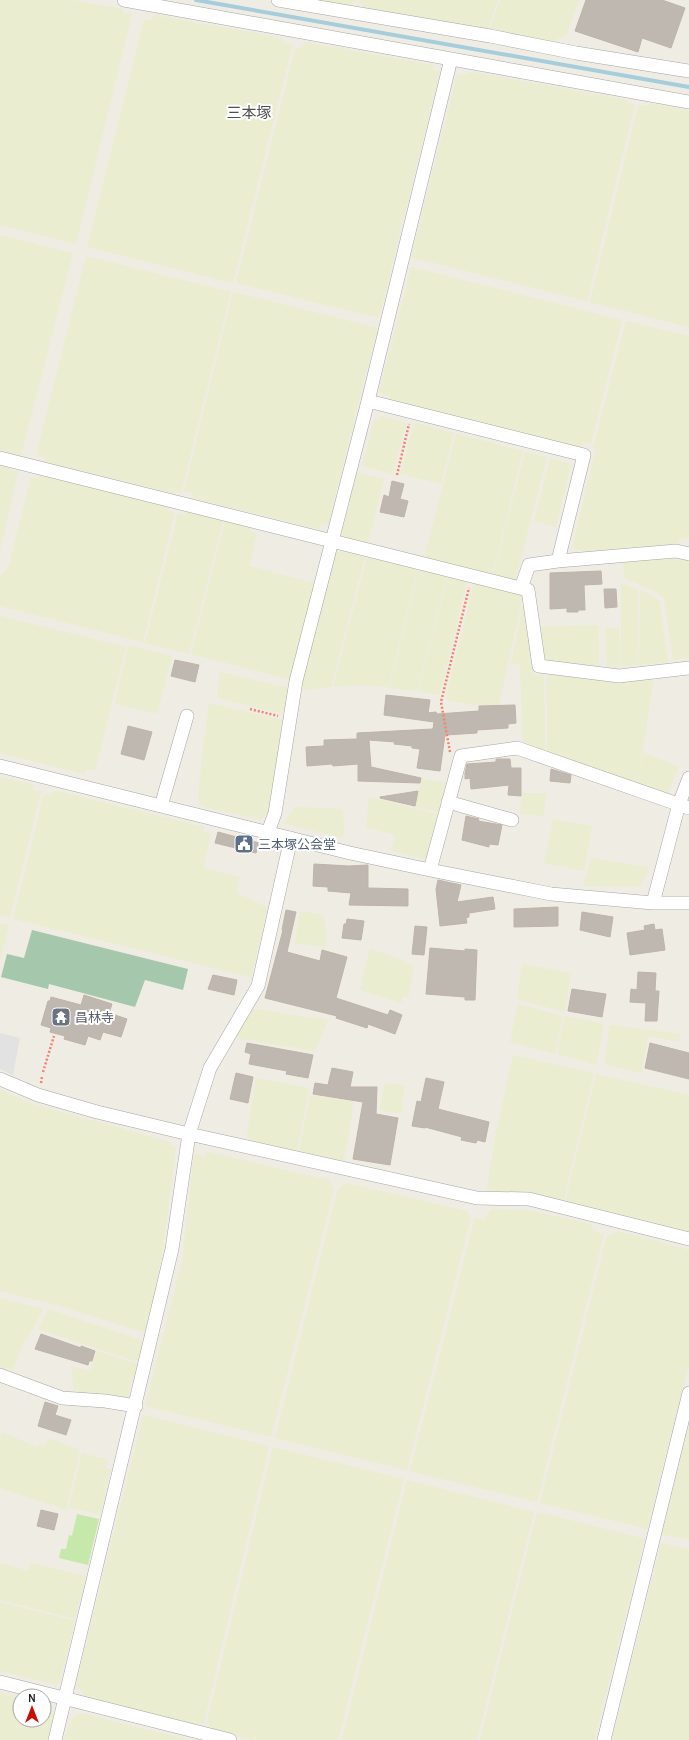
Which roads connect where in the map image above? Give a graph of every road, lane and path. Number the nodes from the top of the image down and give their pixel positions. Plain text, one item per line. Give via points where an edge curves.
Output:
1 (124, 0) edge
2 (278, 0) edge
3 (451, 59) junction
4 (689, 71) edge
5 (689, 102) edge
6 (368, 401) junction
7 (412, 412) junction
8 (0, 458) edge
9 (397, 475) dead end
10 (333, 540) junction
11 (689, 554) edge
12 (558, 561) junction
13 (472, 575) junction
14 (522, 588) junction
15 (689, 668) edge
16 (250, 709) dead end
17 (187, 716) dead end
18 (290, 718) junction
19 (460, 761) junction
20 (0, 766) edge
21 (689, 778) edge
22 (448, 802) junction
23 (161, 806) junction
24 (684, 806) edge
25 (512, 820) dead end
26 (268, 832) junction
27 (291, 838) junction
28 (430, 870) junction
29 (653, 903) junction
30 (689, 903) edge
31 (54, 1036) dead end
32 (43, 1072) dead end
33 (0, 1079) edge
34 (189, 1134) junction
35 (689, 1239) edge
36 (0, 1375) edge
37 (689, 1394) edge
38 (136, 1406) junction
39 (0, 1682) edge
40 (65, 1698) junction
41 (55, 1740) edge
42 (230, 1740) edge
43 (604, 1740) edge

1 - 3 street
2 - 4 street
3 - 5 street
3 - 6 street
6 - 7 street
6 - 10 street
7 - 9 path
7 - 12 street via 584,455
8 - 10 street
10 - 13 street
10 - 18 street via 296,681
11 - 12 street via 676,551
12 - 14 street via 529,565
13 - 14 street
13 - 19 path via 441,702 449,751
14 - 15 street via 528,590 539,666 619,676
16 - 18 path
17 - 23 street
18 - 26 street via 275,813
19 - 22 street
19 - 24 street via 461,756 517,748
20 - 23 street
21 - 24 street
22 - 25 street
22 - 28 street
23 - 26 street
24 - 29 street
26 - 27 street
27 - 28 street
27 - 34 street via 258,986 210,1068
28 - 29 street via 551,894
29 - 30 street
31 - 32 path
33 - 34 street via 38,1095
34 - 35 street via 477,1198 529,1199
34 - 38 street via 172,1249
36 - 38 street via 62,1398
37 - 43 street
38 - 40 street
39 - 40 street
40 - 41 street
40 - 42 street

